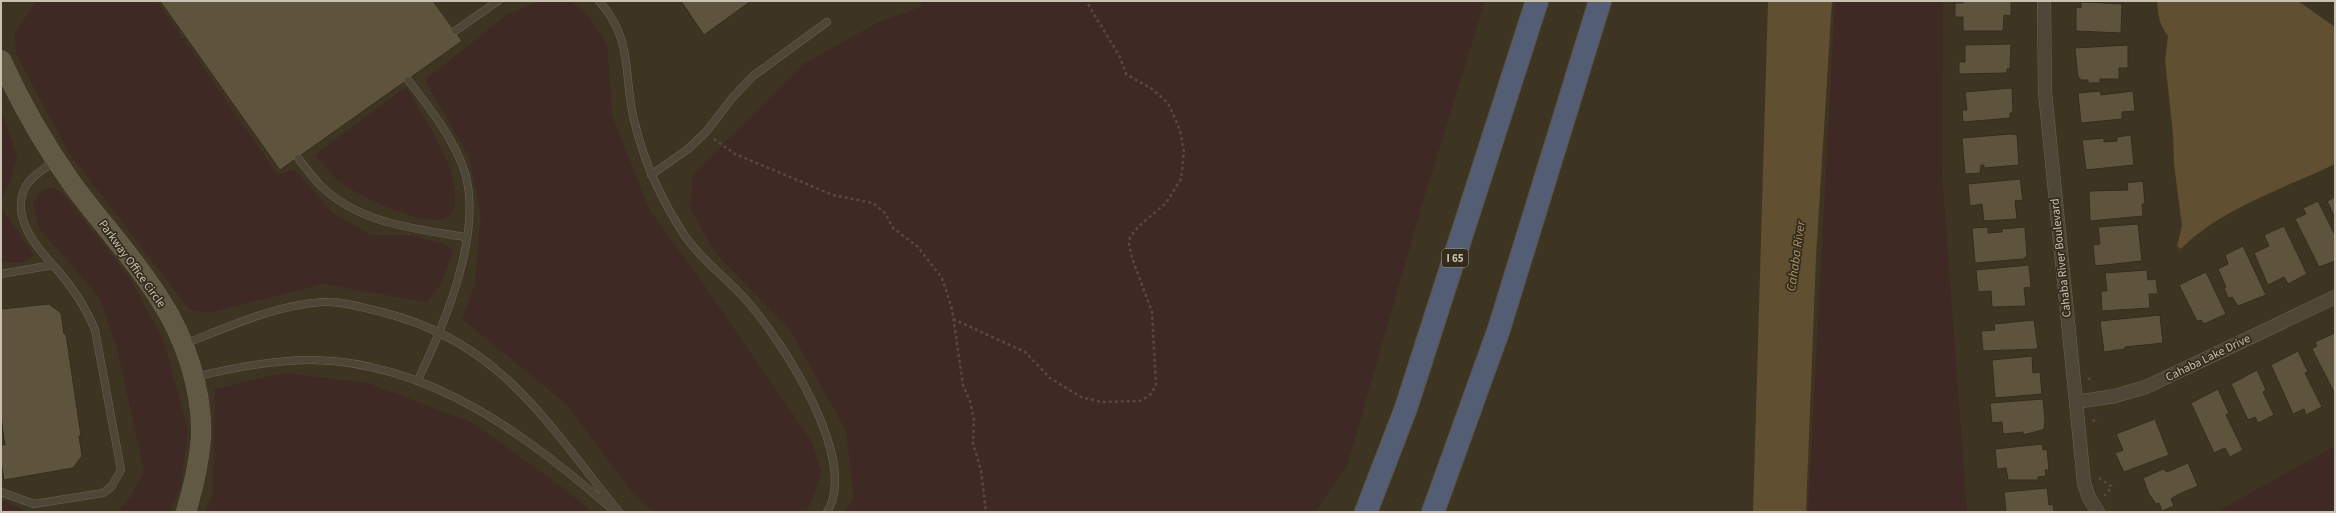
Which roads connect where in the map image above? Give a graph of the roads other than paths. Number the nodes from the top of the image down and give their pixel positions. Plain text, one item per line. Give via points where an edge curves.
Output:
1 (498, 1) edge
2 (599, 1) edge
3 (1537, 1) edge
4 (1600, 1) edge
5 (2044, 1) edge
6 (827, 22) dead end
7 (455, 31) dead end
8 (1, 60) edge
9 (408, 80) dead end
10 (298, 158) dead end
11 (56, 160) junction
12 (651, 175) junction
13 (466, 237) junction
14 (53, 265) junction
15 (1, 274) edge
16 (2335, 297) edge
17 (441, 332) junction
18 (182, 344) junction
19 (193, 377) junction
20 (418, 380) junction
21 (2076, 402) junction
22 (1, 492) edge
23 (186, 512) edge
24 (615, 512) edge
25 (619, 512) edge
26 (826, 512) edge
27 (1366, 512) edge
28 (1433, 512) edge
29 (2098, 512) edge

1 - 7 lane
2 - 12 lane via 608,11 626,50 633,118
3 - 27 highway, I 65 via 1406,408
4 - 28 highway via 1499,329
5 - 21 street, Cahaba River Boulevard via 2045,92
6 - 12 lane via 753,76 706,132 688,149
8 - 11 street, Parkway Office Circle via 41,138
9 - 13 lane via 445,132 465,173 469,204
10 - 13 lane via 322,186 342,203 360,213 411,229
11 - 14 lane via 32,178 26,186 21,206 24,221 36,247
11 - 18 street, Parkway Office Circle via 159,298
12 - 26 lane via 686,237 706,262 747,301 781,347 811,395 829,444 836,476
13 - 17 lane via 466,248 454,296
14 - 15 lane
14 - 22 lane via 87,308 95,330 121,470 111,487 103,493 34,504
16 - 21 street, Cahaba Lake Drive via 2146,387 2115,396
17 - 18 lane via 360,306 323,302 281,309
17 - 20 lane
17 - 25 lane via 473,351 505,376 538,410
18 - 19 street, Parkway Office Circle
19 - 20 lane via 251,364 313,360 376,367
19 - 23 street, Parkway Office Circle via 200,408 201,438
20 - 24 lane via 488,415 579,481
21 - 29 street, Cahaba River Boulevard via 2084,483

